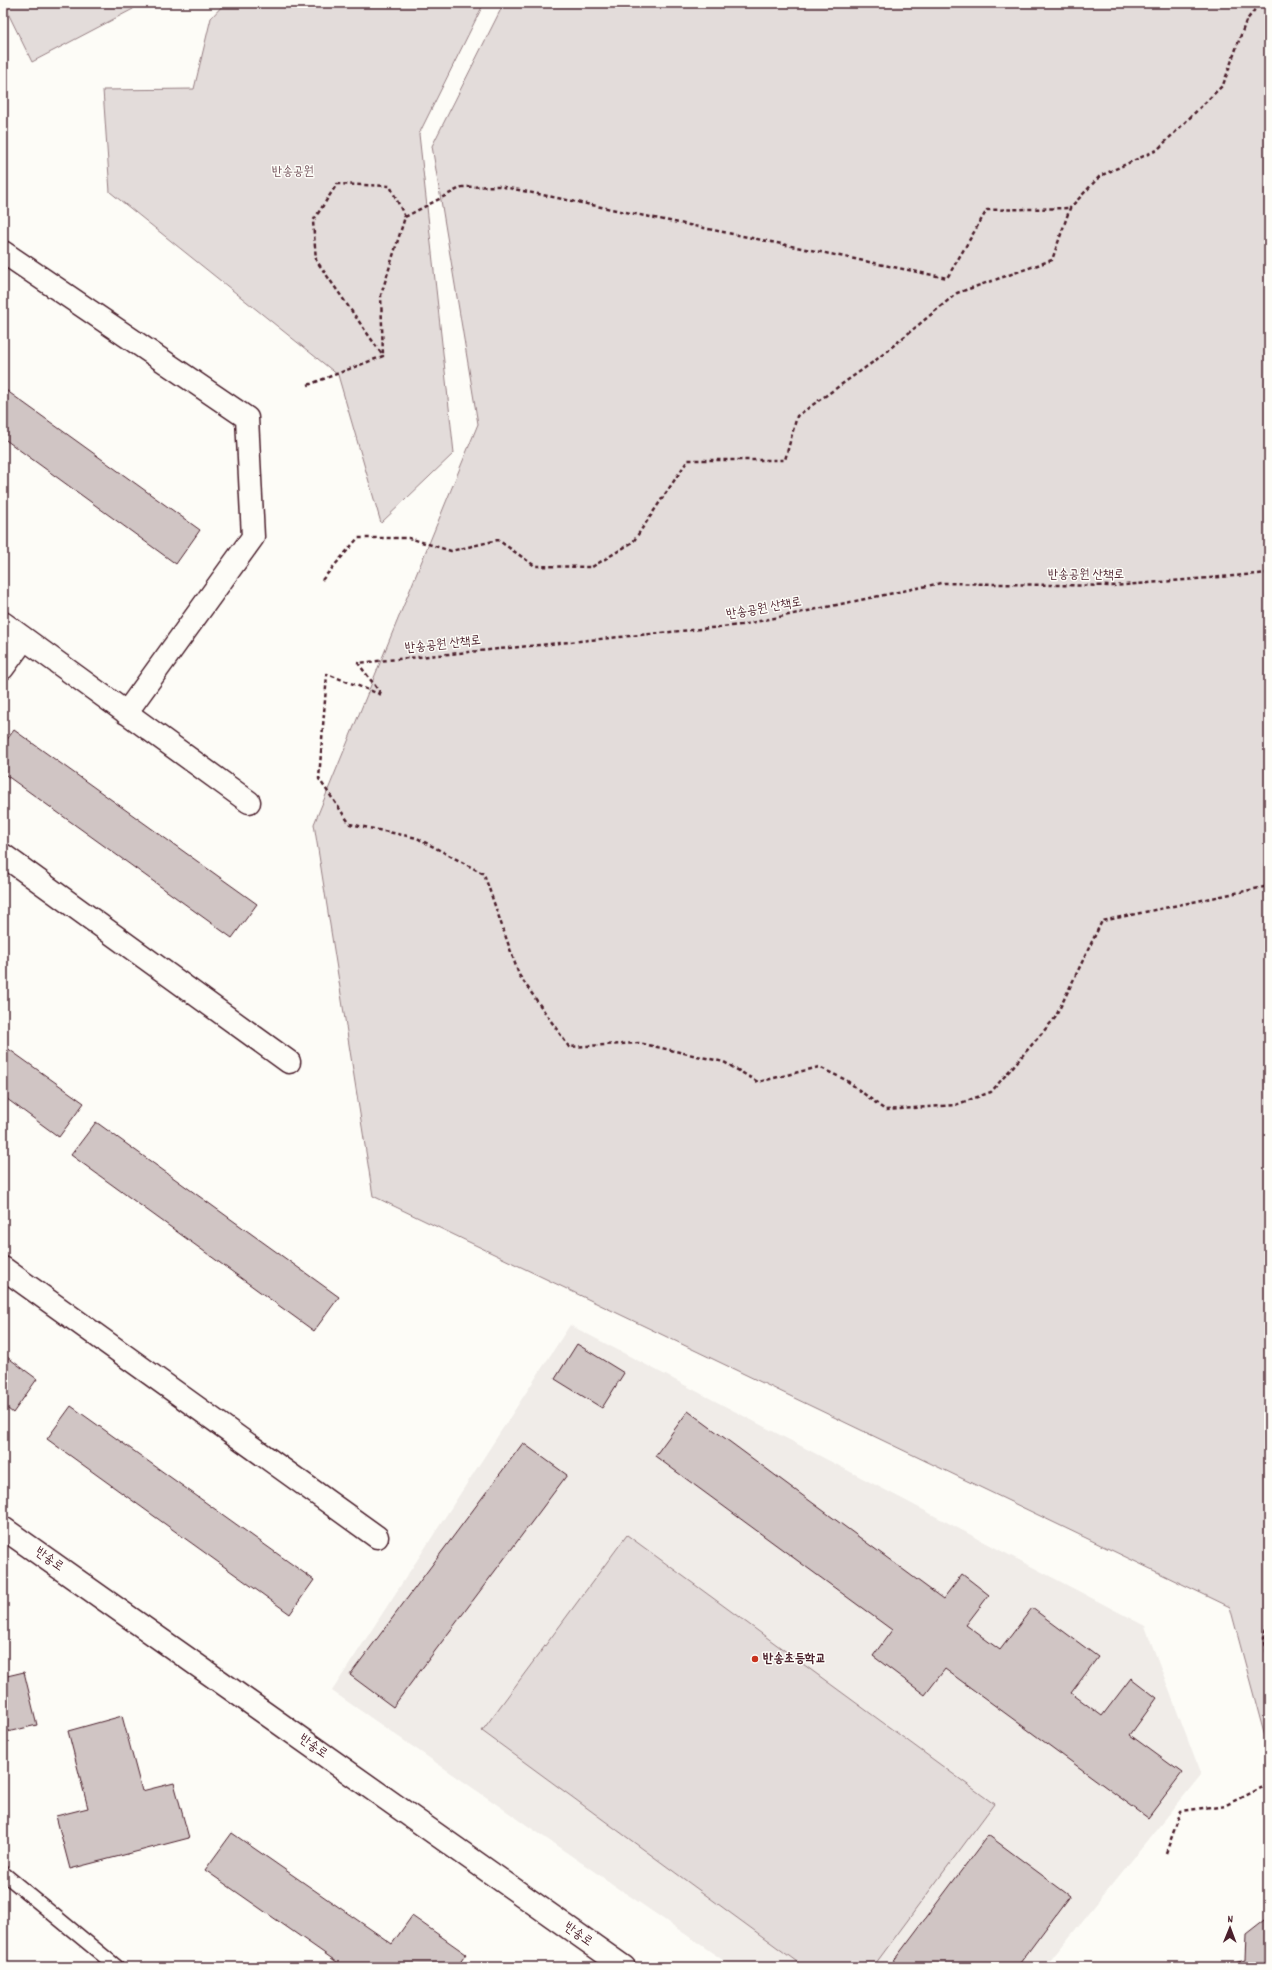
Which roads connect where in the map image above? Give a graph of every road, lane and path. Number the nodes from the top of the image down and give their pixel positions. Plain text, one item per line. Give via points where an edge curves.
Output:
1 (1260, 3) edge
2 (1070, 208) junction
3 (405, 217) junction
4 (3, 252) edge
5 (383, 356) junction
6 (308, 385) dead end
7 (1269, 573) edge
8 (322, 580) dead end
9 (3, 623) edge
10 (24, 638) junction
11 (3, 668) edge
12 (126, 712) junction
13 (249, 802) dead end
14 (3, 855) edge
15 (1269, 886) edge
16 (289, 1062) dead end
17 (3, 1268) edge
18 (3, 1528) edge
19 (377, 1537) dead end
20 (1269, 1622) edge
21 (1269, 1663) edge
22 (1269, 1786) edge
23 (1166, 1853) dead end
24 (3, 1873) edge
25 (117, 1967) edge
26 (624, 1967) edge

1 - 2 path via 1246,21 1223,85 1157,150 1100,176
2 - 3 path via 987,210 947,278 499,186 462,187
2 - 8 path via 1052,260 957,293 876,360 797,416 785,460 688,460 633,542 592,567 535,566 498,540 452,551 408,538 358,538
3 - 5 path via 381,295
3 - 5 path via 390,186 337,184 313,221 316,260
4 - 12 street via 247,418 253,537
5 - 6 path
7 - 15 path, 반송공원 산책로 via 1112,586 942,583 741,625 358,664 382,695 327,674 319,778 350,824 417,838 484,874 519,975 569,1047 639,1043 724,1062 758,1082 819,1067 846,1080 885,1110 955,1105 991,1092 1054,1018 1102,921
9 - 10 street
10 - 11 street
10 - 12 street
12 - 13 street
14 - 16 street
17 - 19 street
18 - 26 street, 반송로
20 - 21 path via 1264,1637
22 - 23 path via 1226,1805 1181,1810
24 - 25 lane

